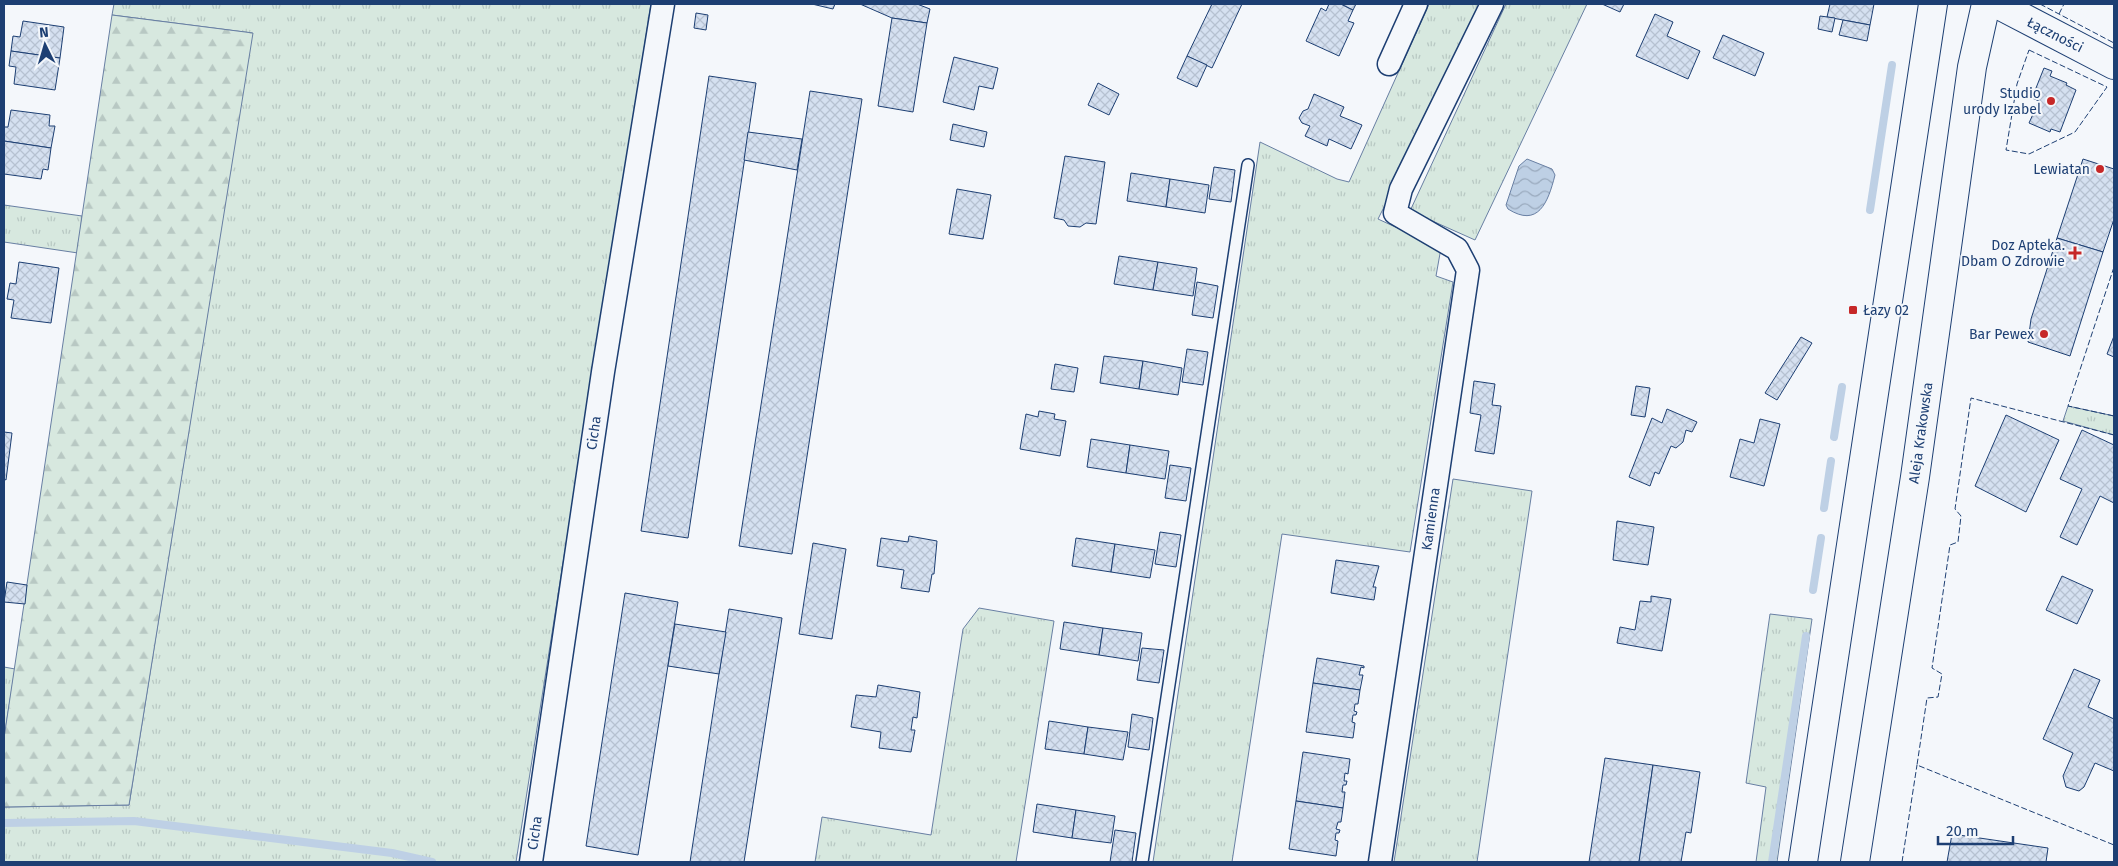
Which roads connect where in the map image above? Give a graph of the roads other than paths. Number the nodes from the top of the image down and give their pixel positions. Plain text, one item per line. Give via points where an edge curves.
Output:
1 (663, 4) edge
2 (1416, 4) edge
3 (1492, 4) edge
4 (1933, 4) edge
5 (1986, 4) edge
6 (1997, 4) edge
7 (1389, 64) dead end
8 (2114, 65) edge
9 (1248, 165) dead end
10 (530, 862) edge
11 (1142, 862) edge
12 (1380, 862) edge
13 (1803, 862) edge
14 (1855, 862) edge

1 - 10 street, Cicha via 603,372
2 - 7 street
3 - 12 street, Kamienna via 1401,189 1395,212 1457,250 1468,270
4 - 13 main road
5 - 14 main road, Aleja Krakowska via 1972,67 1915,477
6 - 8 main road, Łączności
9 - 11 lane

